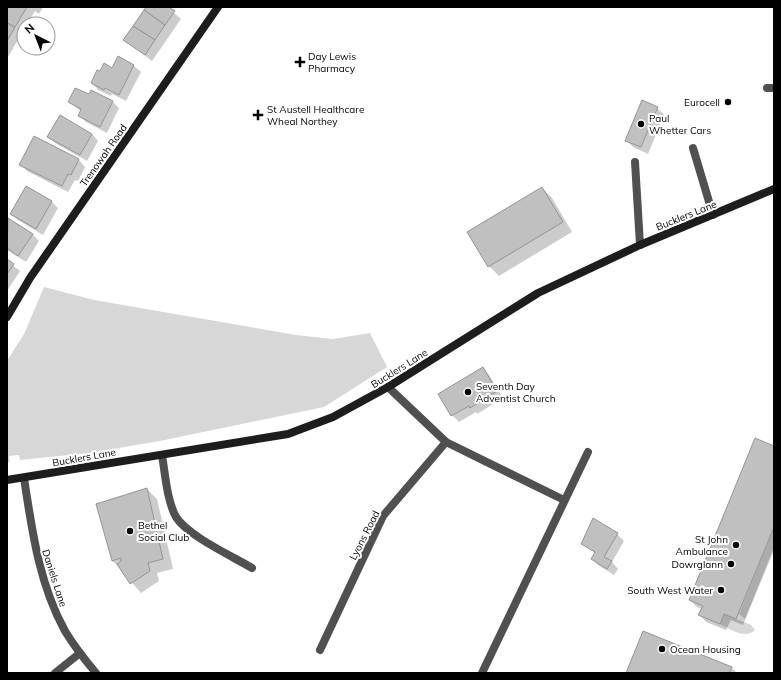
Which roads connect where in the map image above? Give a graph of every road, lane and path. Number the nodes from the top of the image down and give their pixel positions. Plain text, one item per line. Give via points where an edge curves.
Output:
1 (218, 7) edge
2 (694, 148) dead end
3 (635, 162) dead end
4 (774, 189) edge
5 (713, 215) junction
6 (640, 245) junction
7 (7, 317) edge
8 (388, 387) junction
9 (446, 442) junction
10 (588, 452) dead end
11 (162, 454) junction
12 (24, 478) junction
13 (7, 480) edge
14 (564, 500) junction
15 (252, 568) dead end
16 (320, 650) dead end
17 (80, 653) junction
18 (55, 673) edge
19 (96, 673) edge
20 (482, 673) edge

1 - 7 street, Trenowah Road via 30,278
2 - 5 street
3 - 6 street
4 - 5 street, Bucklers Lane
5 - 6 street, Bucklers Lane
6 - 8 street, Bucklers Lane via 538,293
8 - 9 street
8 - 11 street, Bucklers Lane via 333,417 288,434
9 - 14 street
9 - 16 street, Lyons Road via 384,516
10 - 14 street
11 - 12 street, Bucklers Lane
11 - 15 street via 176,517 194,534
12 - 13 street, Bucklers Lane
12 - 17 street, Daniels Lane via 42,575 54,608
14 - 20 street
17 - 18 street
17 - 19 street, Daniels Lane

